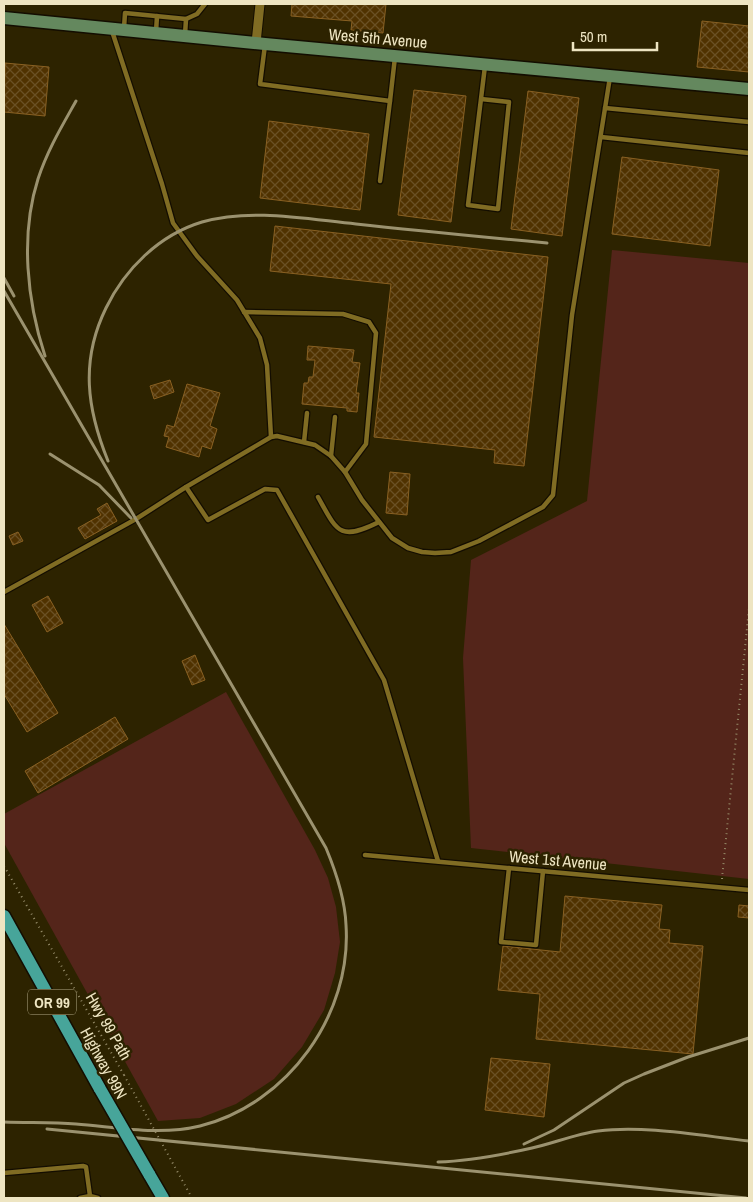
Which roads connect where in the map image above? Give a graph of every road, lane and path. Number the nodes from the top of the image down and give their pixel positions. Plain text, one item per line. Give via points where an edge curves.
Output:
1 (205, 4) edge
2 (260, 4) edge
3 (157, 16) junction
4 (4, 18) edge
5 (186, 19) junction
6 (111, 28) junction
7 (124, 30) junction
8 (156, 33) junction
9 (185, 36) junction
10 (261, 44) junction
11 (395, 56) junction
12 (486, 64) junction
13 (610, 76) junction
14 (749, 89) edge
15 (481, 99) junction
16 (390, 101) junction
17 (605, 108) junction
18 (749, 122) edge
19 (601, 137) junction
20 (749, 153) edge
21 (380, 181) dead end
22 (244, 312) junction
23 (307, 412) dead end
24 (334, 417) dead end
25 (271, 437) junction
26 (304, 442) junction
27 (331, 456) junction
28 (345, 472) junction
29 (186, 487) junction
30 (318, 497) dead end
31 (379, 522) junction
32 (4, 592) edge
33 (749, 608) edge
34 (365, 855) dead end
35 (438, 861) junction
36 (4, 866) edge
37 (509, 868) junction
38 (543, 871) junction
39 (721, 888) junction
40 (749, 890) edge
41 (4, 916) edge
42 (4, 1172) edge
43 (90, 1196) junction
44 (80, 1198) edge
45 (98, 1198) edge
46 (163, 1198) edge
47 (192, 1198) edge

1 - 5 lane via 197,14
2 - 10 street
3 - 5 lane
3 - 7 lane via 125,13
3 - 8 lane
4 - 6 street, West 5th Avenue
5 - 9 lane
6 - 7 street, West 5th Avenue
6 - 22 lane via 173,223
7 - 8 street, West 5th Avenue
8 - 9 street, West 5th Avenue
9 - 10 street, West 5th Avenue
10 - 11 street, West 5th Avenue
10 - 16 lane via 260,84
11 - 12 street, West 5th Avenue
11 - 16 lane
12 - 13 street, West 5th Avenue
12 - 15 lane
13 - 14 street, West 5th Avenue
13 - 17 lane
15 - 15 lane via 468,206 498,209 509,102
16 - 21 lane
17 - 18 lane
17 - 19 lane
19 - 20 lane
19 - 31 lane via 572,315 553,495 543,507 452,552 435,553 408,548 392,538
22 - 25 lane via 260,338 267,365
22 - 28 lane via 343,314 369,322 376,333 366,444
23 - 26 lane
24 - 27 lane
25 - 26 lane
25 - 29 lane
26 - 27 lane
27 - 28 lane
28 - 31 lane
29 - 32 lane via 136,519
29 - 35 lane via 208,520 265,489 277,490 384,680
30 - 31 lane via 335,527 349,532 364,530
33 - 39 path
34 - 35 lane, West 1st Avenue
35 - 37 lane, West 1st Avenue
36 - 47 path, Hwy 99 Path, bridge
37 - 38 lane, West 1st Avenue
37 - 38 lane via 502,942 536,945
38 - 39 lane, West 1st Avenue
39 - 40 lane, West 1st Avenue
41 - 46 main road, Highway 99N / OR 99, bridge
42 - 43 lane via 84,1166
43 - 44 lane
43 - 45 lane

